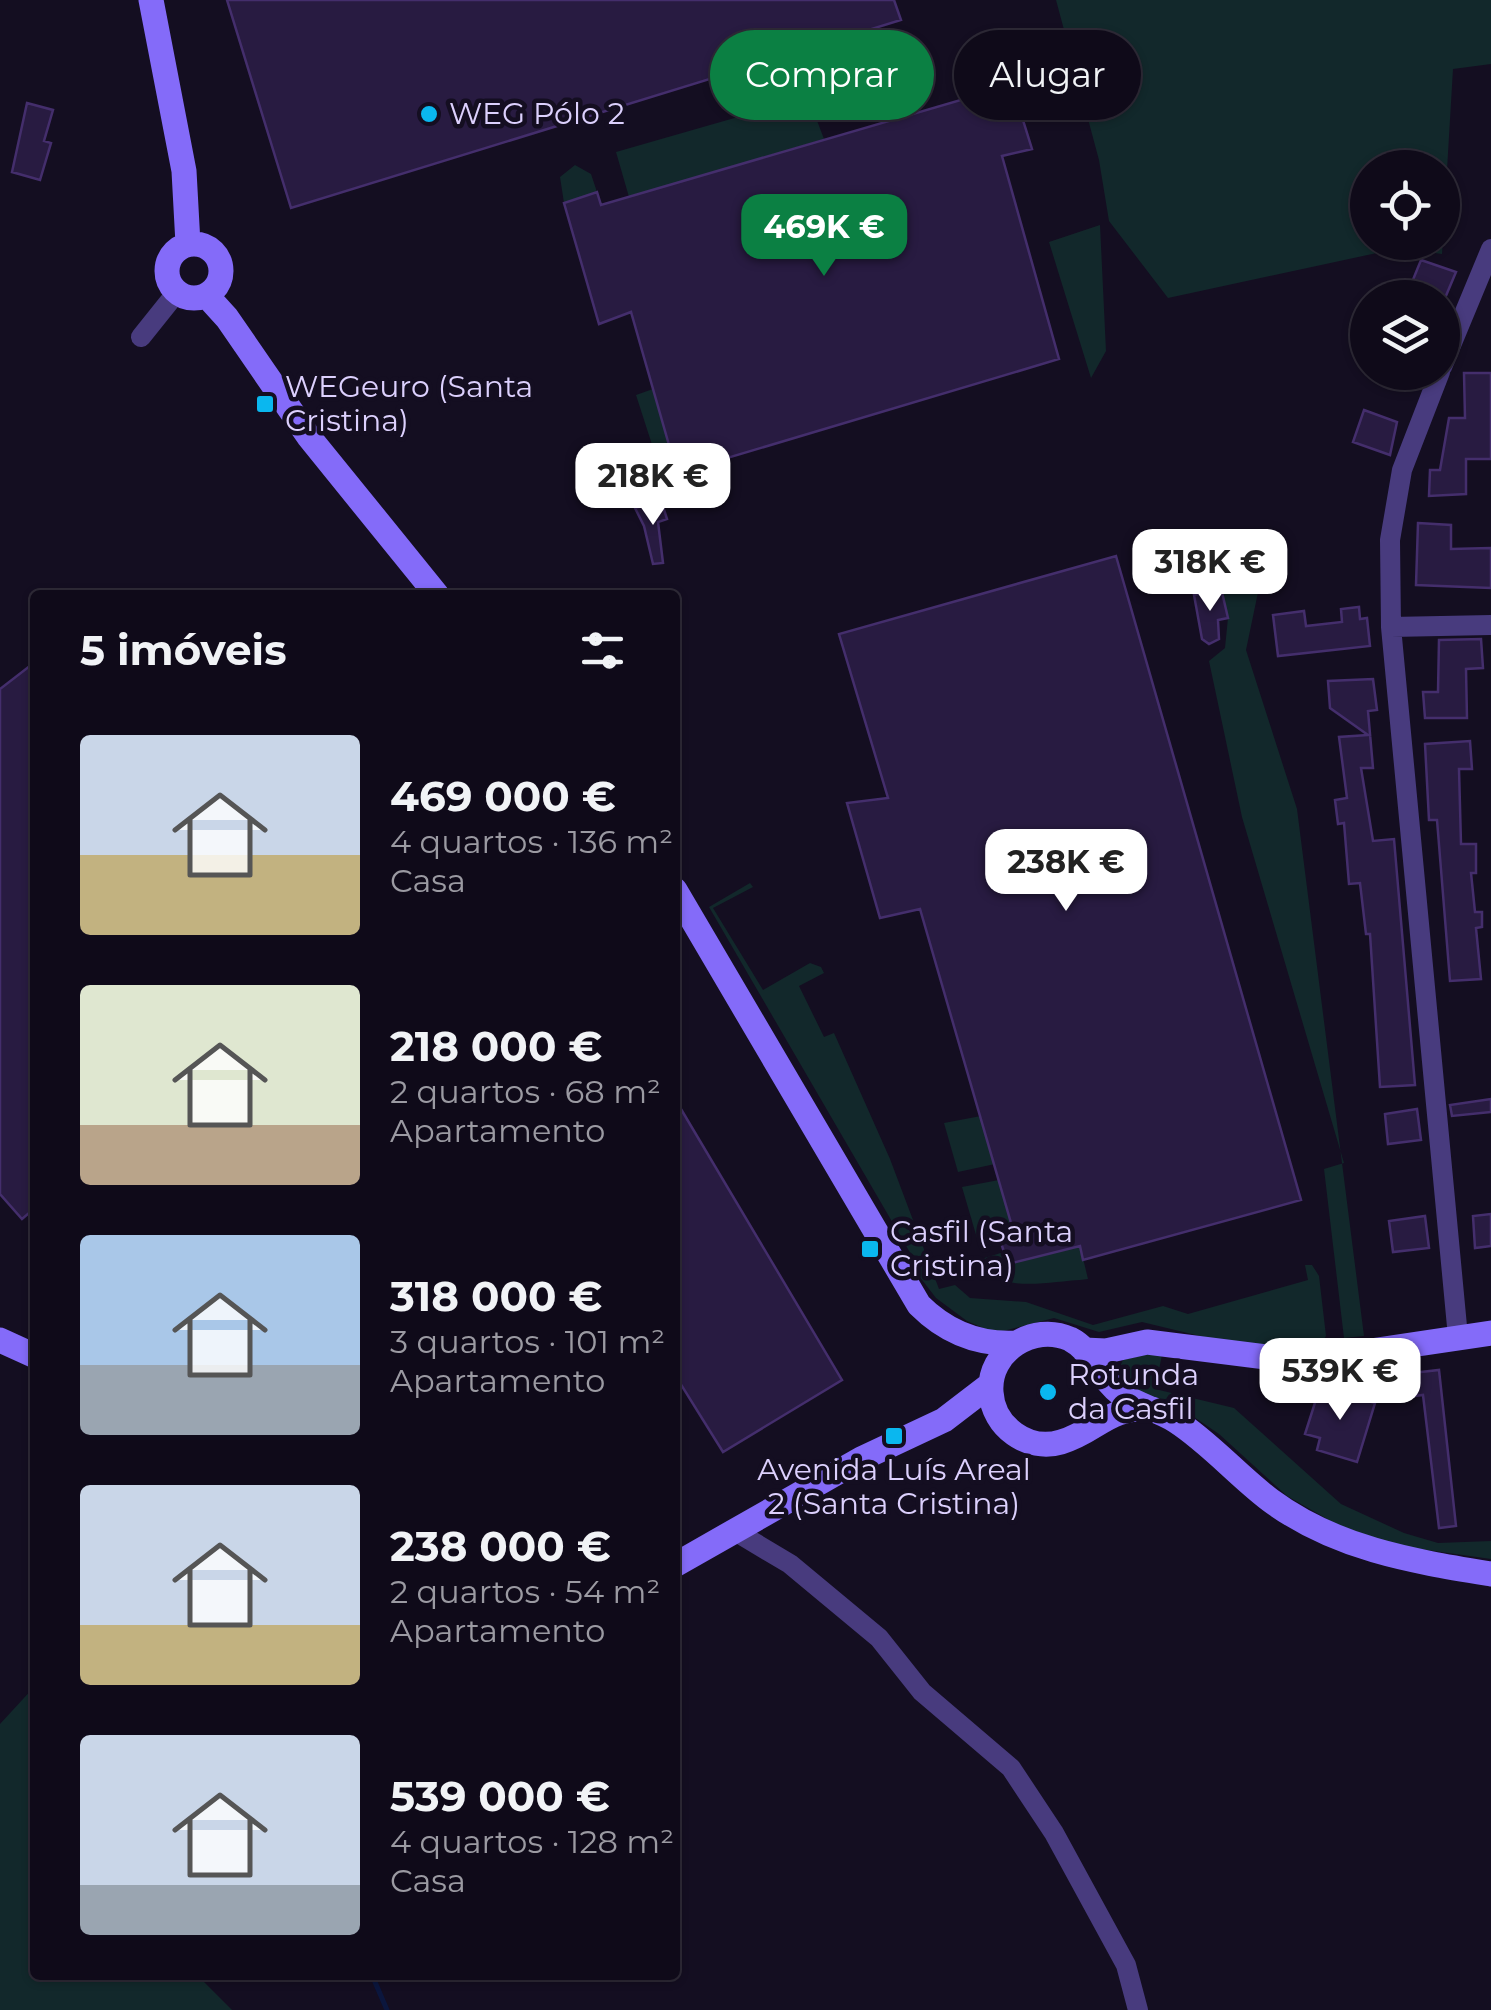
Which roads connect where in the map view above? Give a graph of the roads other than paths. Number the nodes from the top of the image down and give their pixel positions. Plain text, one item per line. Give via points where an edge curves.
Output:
1 (151, 0) edge
2 (188, 244) junction
3 (1491, 249) edge
4 (177, 292) junction
5 (206, 296) junction
6 (1460, 326) edge
7 (142, 337) dead end
8 (1434, 390) edge
9 (433, 590) edge
10 (1491, 624) edge
11 (1390, 627) junction
12 (680, 899) edge
13 (956, 1332) junction
14 (1491, 1333) edge
15 (1458, 1336) junction
16 (0, 1340) edge
17 (1016, 1343) junction
18 (30, 1354) edge
19 (1091, 1360) junction
20 (991, 1381) junction
21 (1152, 1409) junction
22 (944, 1420) junction
23 (1080, 1432) junction
24 (1012, 1434) junction
25 (733, 1530) junction
26 (680, 1563) edge
27 (1491, 1574) edge
28 (1138, 2010) edge

1 - 2 street via 184,171
2 - 4 street via 169,261 167,274
2 - 5 street via 202,245 220,262 222,276
3 - 6 street
4 - 5 street
4 - 7 street
5 - 9 street
8 - 11 street via 1402,470 1390,540
10 - 11 street
11 - 15 street
12 - 13 street via 910,1294
13 - 17 street
13 - 20 street
14 - 15 street
15 - 19 street via 1337,1356 1266,1356 1147,1342
16 - 18 street
17 - 19 street via 1051,1334
17 - 20 street via 996,1364
19 - 21 street via 1117,1392
19 - 23 street via 1098,1405
20 - 22 street
20 - 24 street via 995,1412
21 - 23 street via 1113,1413
21 - 27 street via 1318,1531 1410,1561
22 - 24 street via 969,1416
22 - 25 street
23 - 24 street via 1046,1445
25 - 26 street
25 - 28 street via 790,1564 878,1638 922,1692 1011,1768 1126,1965

